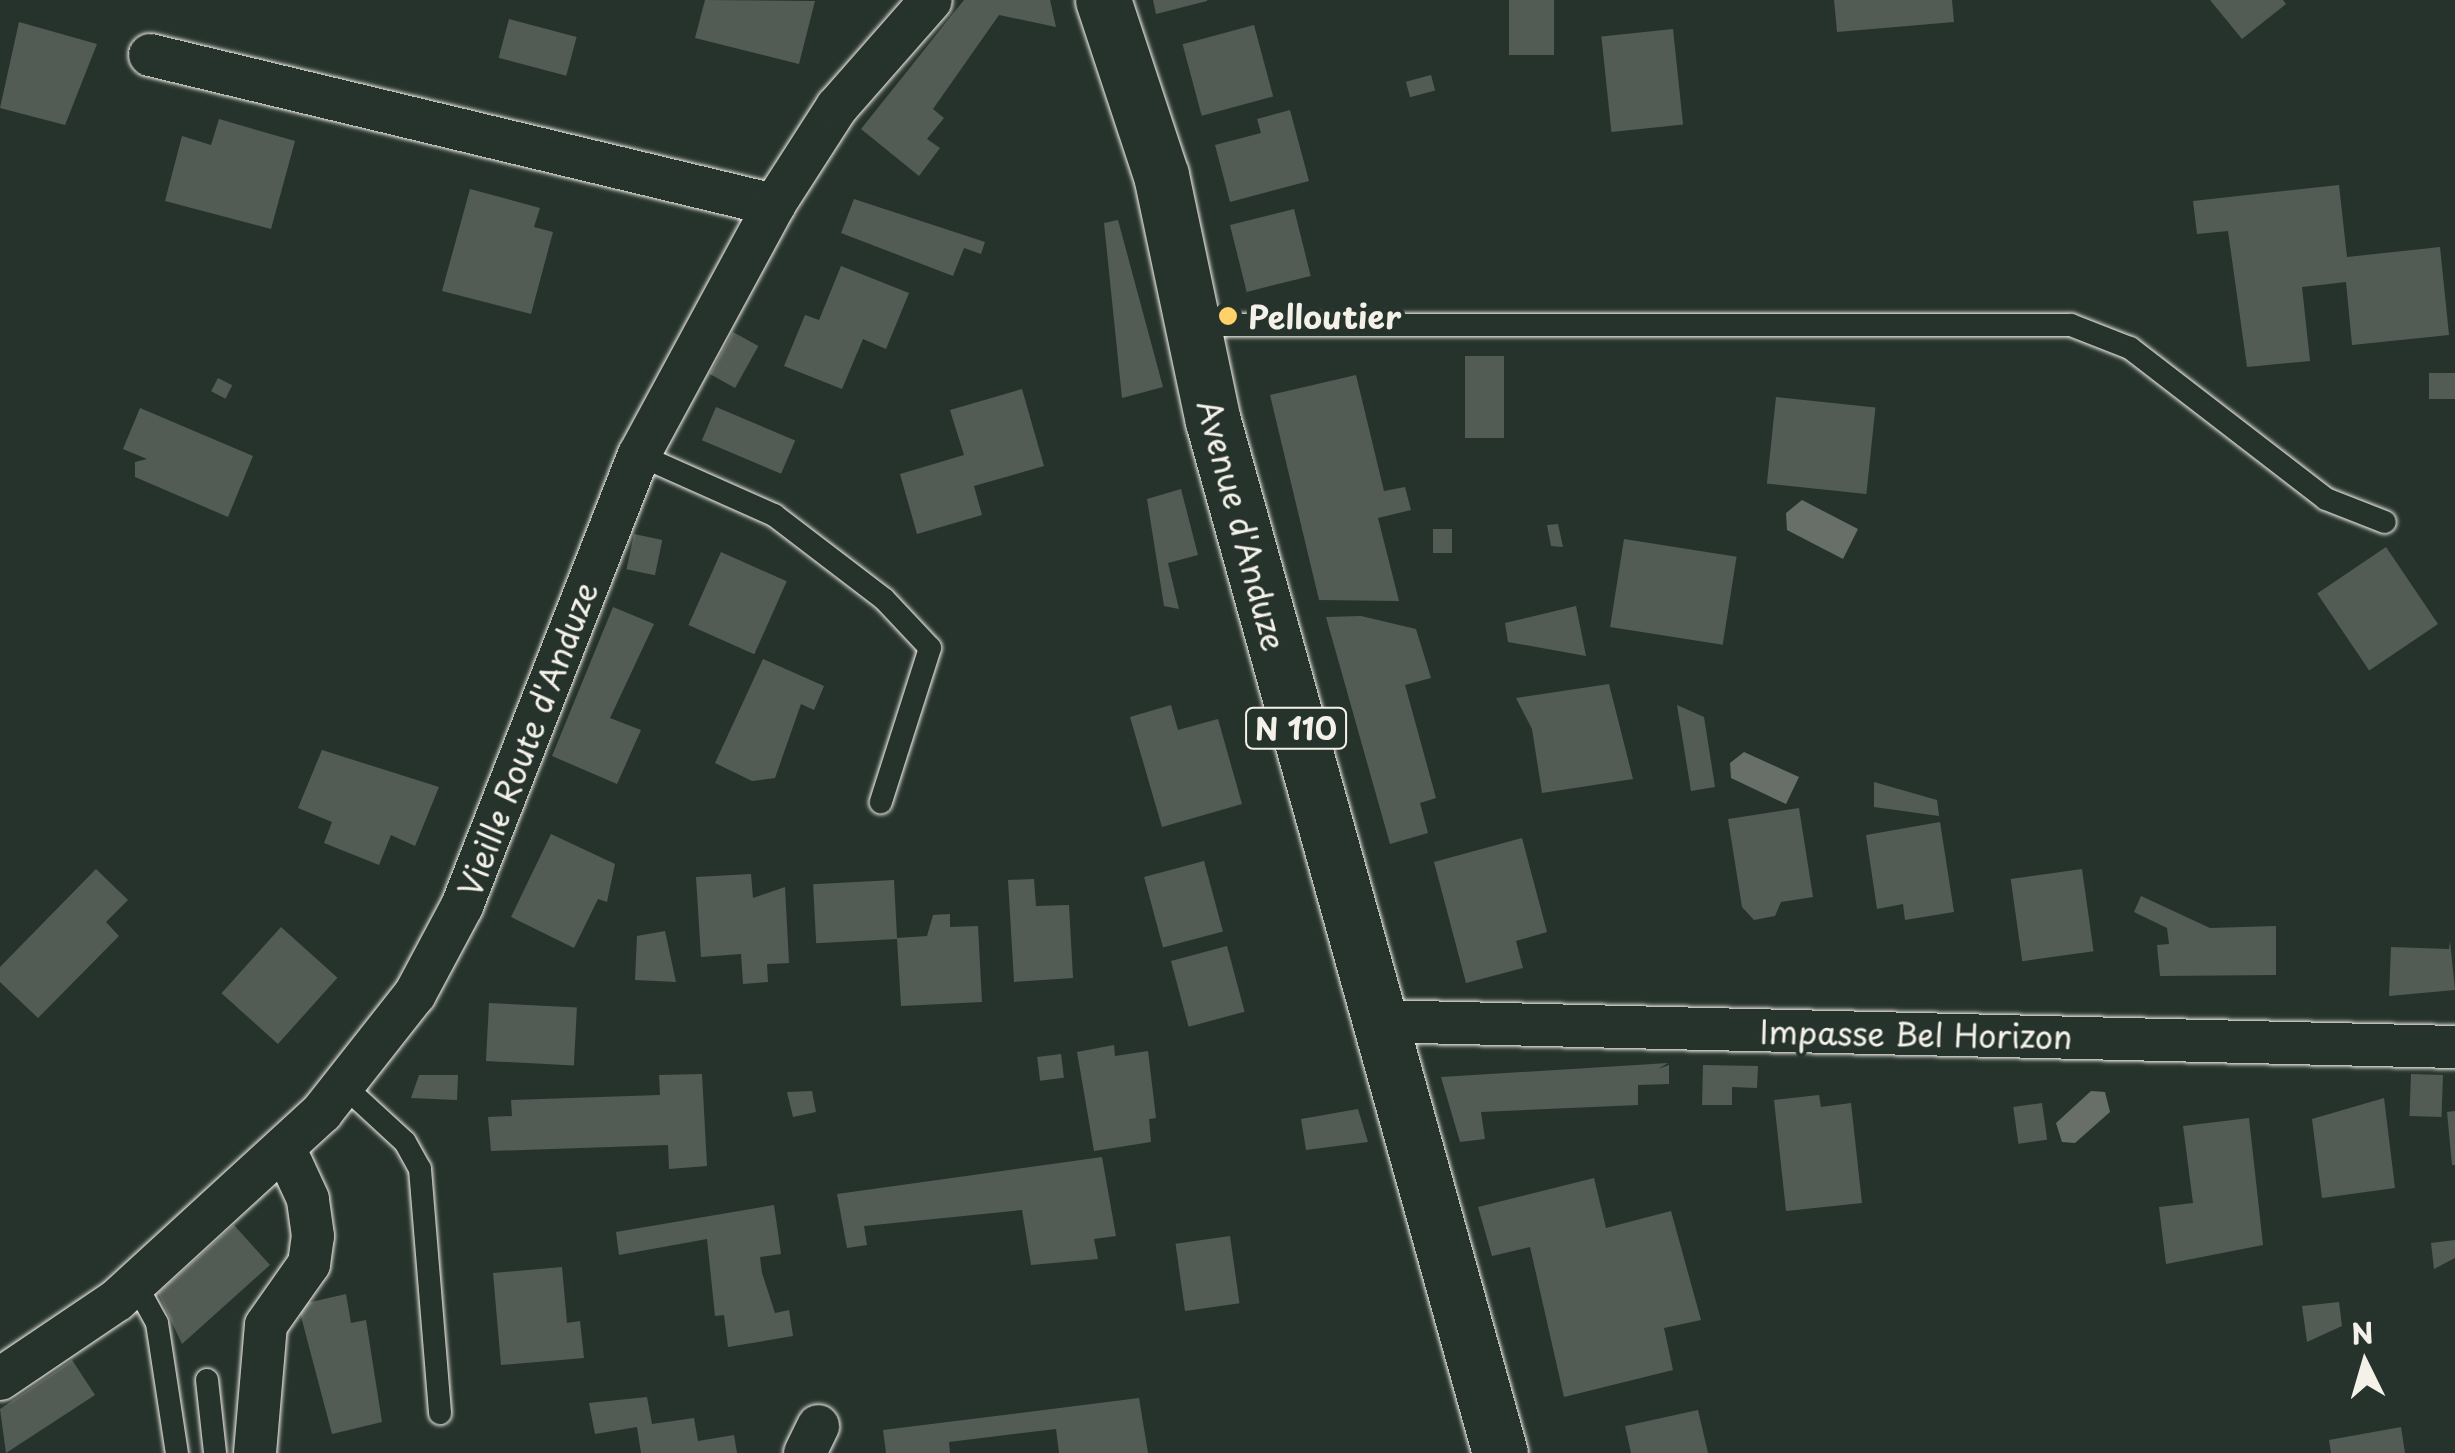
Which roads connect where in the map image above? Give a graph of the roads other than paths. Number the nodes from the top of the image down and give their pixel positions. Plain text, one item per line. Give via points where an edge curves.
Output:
1 (931, 0) edge
2 (1103, 0) edge
3 (150, 55) dead end
4 (774, 205) junction
5 (1190, 325) junction
6 (639, 455) junction
7 (2385, 522) dead end
8 (881, 802) dead end
9 (1376, 1022) junction
10 (2455, 1047) edge
11 (344, 1085) junction
12 (284, 1148) junction
13 (135, 1283) junction
14 (0, 1379) edge
15 (207, 1380) dead end
16 (440, 1412) dead end
17 (177, 1453) edge
18 (215, 1453) edge
19 (256, 1453) edge
20 (1500, 1453) edge

1 - 4 street, Vieille Route d'Anduze via 837,107
2 - 5 main road, Avenue d'Anduze / N 110 via 1161,175
3 - 4 street
4 - 6 street, Vieille Route d'Anduze
5 - 7 lane via 2071,325 2130,348 2326,499
5 - 9 main road, Avenue d'Anduze / N 110
6 - 8 lane via 774,515 884,599 930,648
6 - 11 street, Vieille Route d'Anduze via 462,906 416,994
9 - 10 street, Impasse Bel Horizon
9 - 20 main road, Avenue d'Anduze / N 110
11 - 12 street, Vieille Route d'Anduze
11 - 16 lane via 405,1142 420,1169
12 - 13 street, Vieille Route d'Anduze
12 - 19 street via 308,1199 314,1236 309,1264 266,1325
13 - 14 street, Vieille Route d'Anduze
13 - 17 lane via 157,1323
15 - 18 lane

